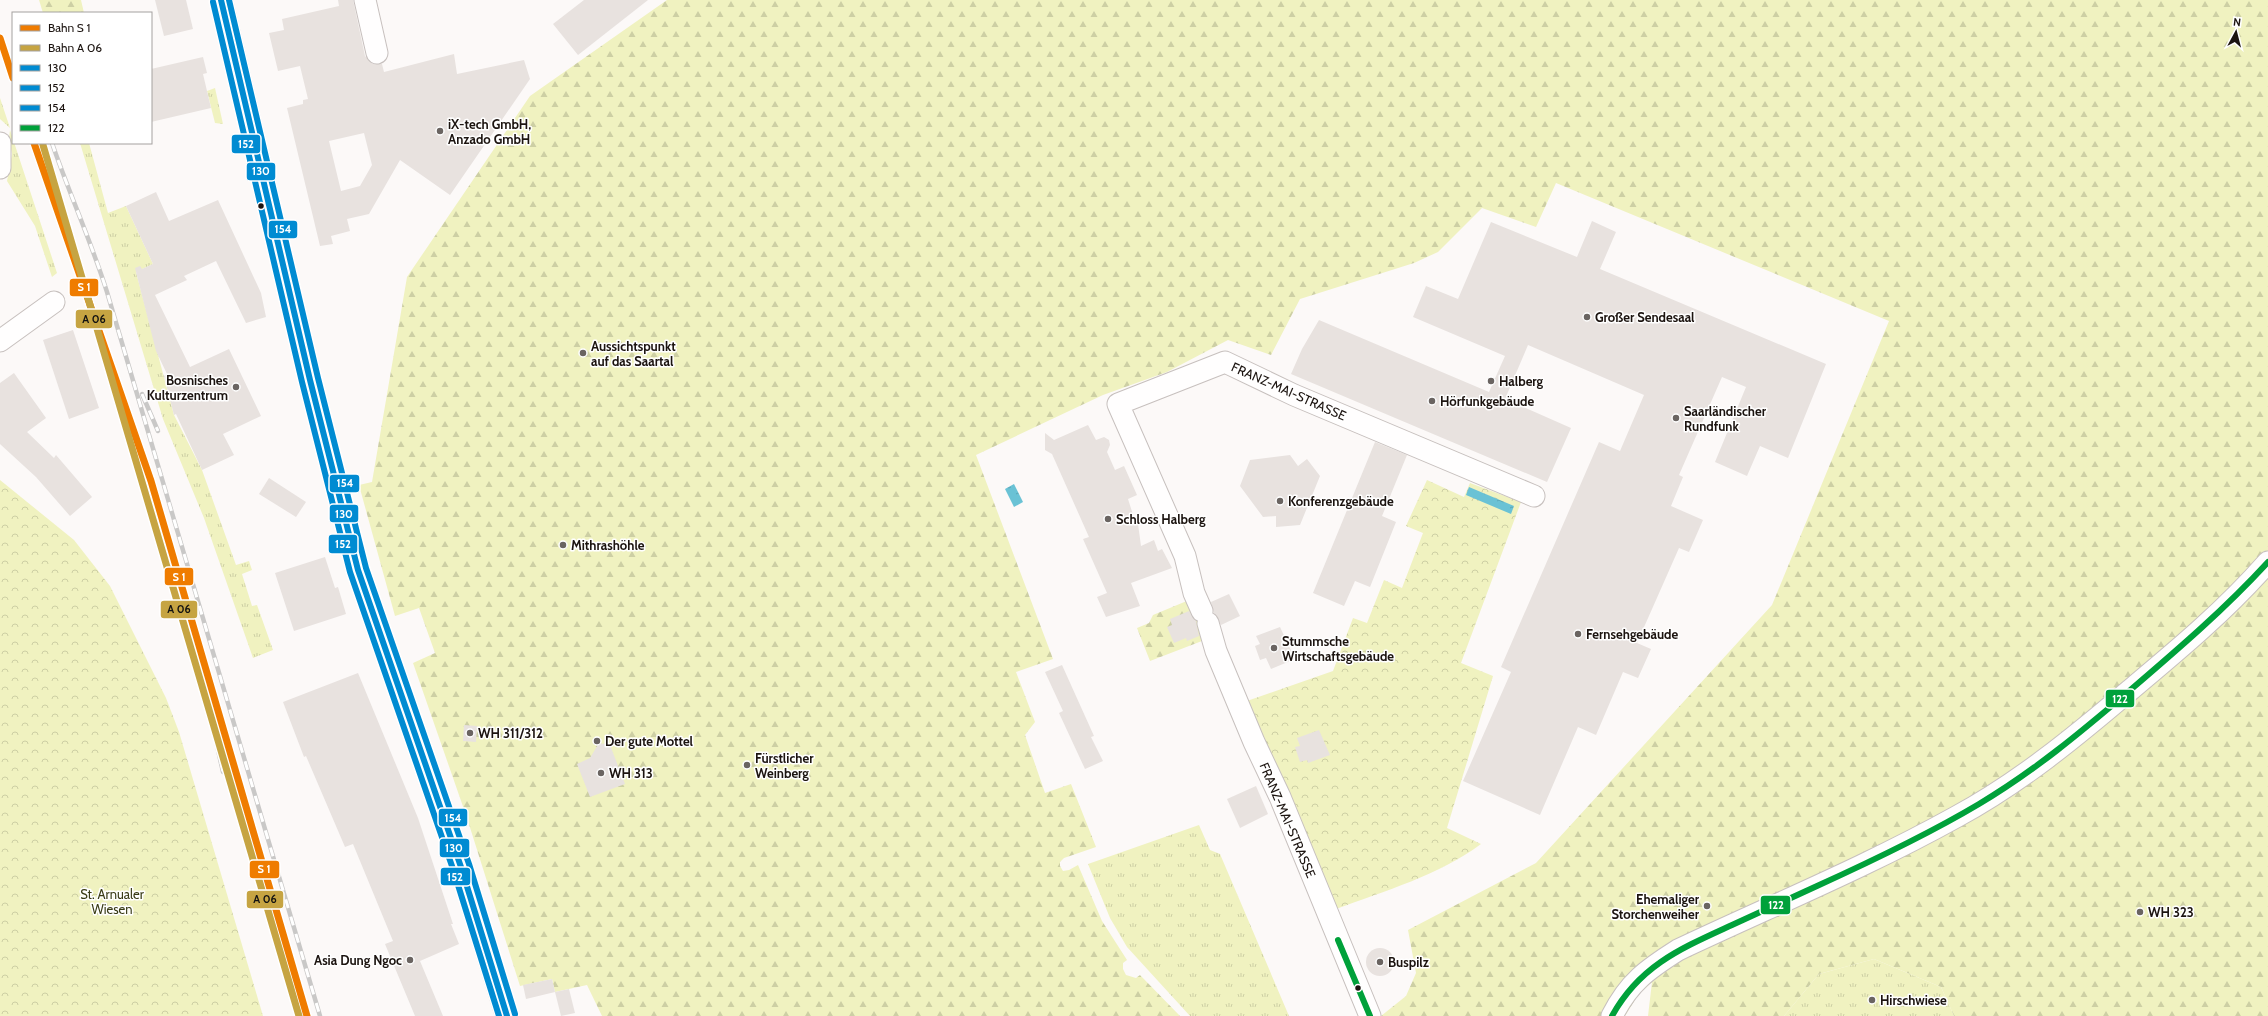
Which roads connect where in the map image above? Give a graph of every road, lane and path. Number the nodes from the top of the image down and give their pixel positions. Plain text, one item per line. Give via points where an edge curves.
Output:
1 (221, 0) edge
2 (365, 0) edge
3 (377, 53) dead end
4 (0, 143) edge
5 (0, 168) edge
6 (54, 302) dead end
7 (0, 341) edge
8 (1534, 496) dead end
9 (2268, 562) edge
10 (507, 1016) edge
11 (1370, 1016) edge
12 (1612, 1016) edge

1 - 10 main road via 310,380 358,570 461,867
2 - 3 street
4 - 5 street
6 - 7 street
8 - 11 street, FRANZ-MAI-STRASSE via 1294,396 1225,362 1118,404 1185,556 1194,593 1232,690 1283,802
9 - 12 street via 2241,594 2201,631 2021,778 1958,817 1893,850 1678,950 1648,969 1630,986

